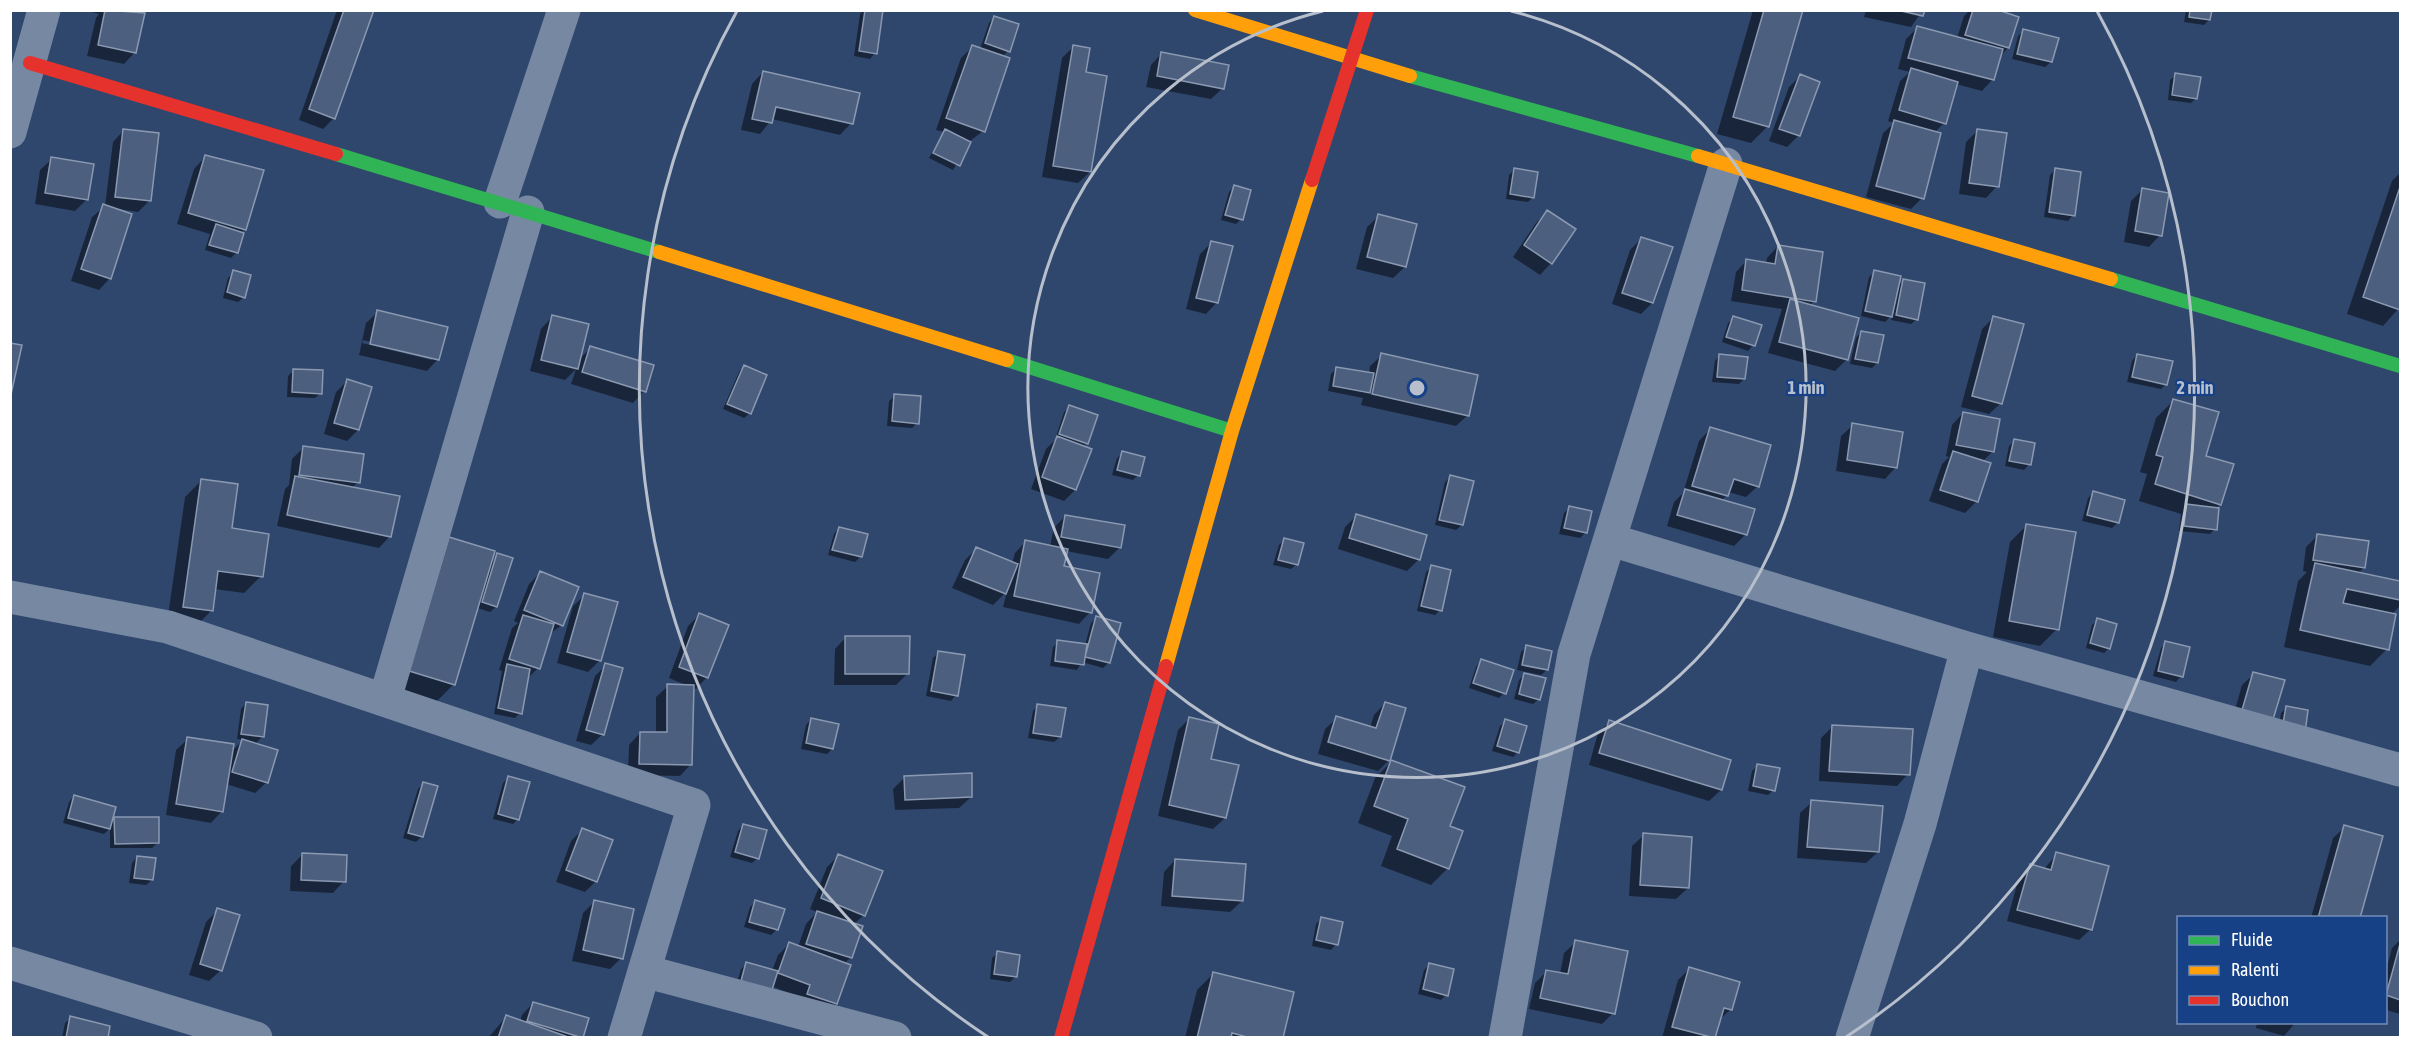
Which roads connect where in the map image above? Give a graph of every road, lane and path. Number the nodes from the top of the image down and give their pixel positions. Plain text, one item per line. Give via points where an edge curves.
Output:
1 (44, 10) edge
2 (564, 10) edge
3 (1195, 10) edge
4 (1367, 10) edge
5 (1352, 60) junction
6 (30, 63) junction
7 (10, 132) edge
8 (1726, 164) junction
9 (514, 207) junction
10 (2400, 366) edge
11 (1232, 431) junction
12 (1611, 540) junction
13 (10, 597) edge
14 (1967, 648) junction
15 (385, 699) junction
16 (2399, 764) edge
17 (10, 963) edge
18 (644, 971) junction
19 (256, 1038) edge
20 (624, 1038) edge
21 (895, 1038) edge
22 (1060, 1038) edge
23 (1505, 1038) edge
24 (1852, 1038) edge

1 - 6 street
2 - 9 street
3 - 5 street
4 - 5 street
5 - 8 street
5 - 11 street
6 - 7 street
6 - 9 street
8 - 10 street
8 - 12 street
9 - 11 street
9 - 15 street
11 - 22 street
12 - 14 street
12 - 23 street via 1574,654
13 - 15 street via 168,627
14 - 16 street
14 - 24 street via 1920,824
15 - 18 street via 694,805
17 - 19 street
18 - 20 street
18 - 21 street

